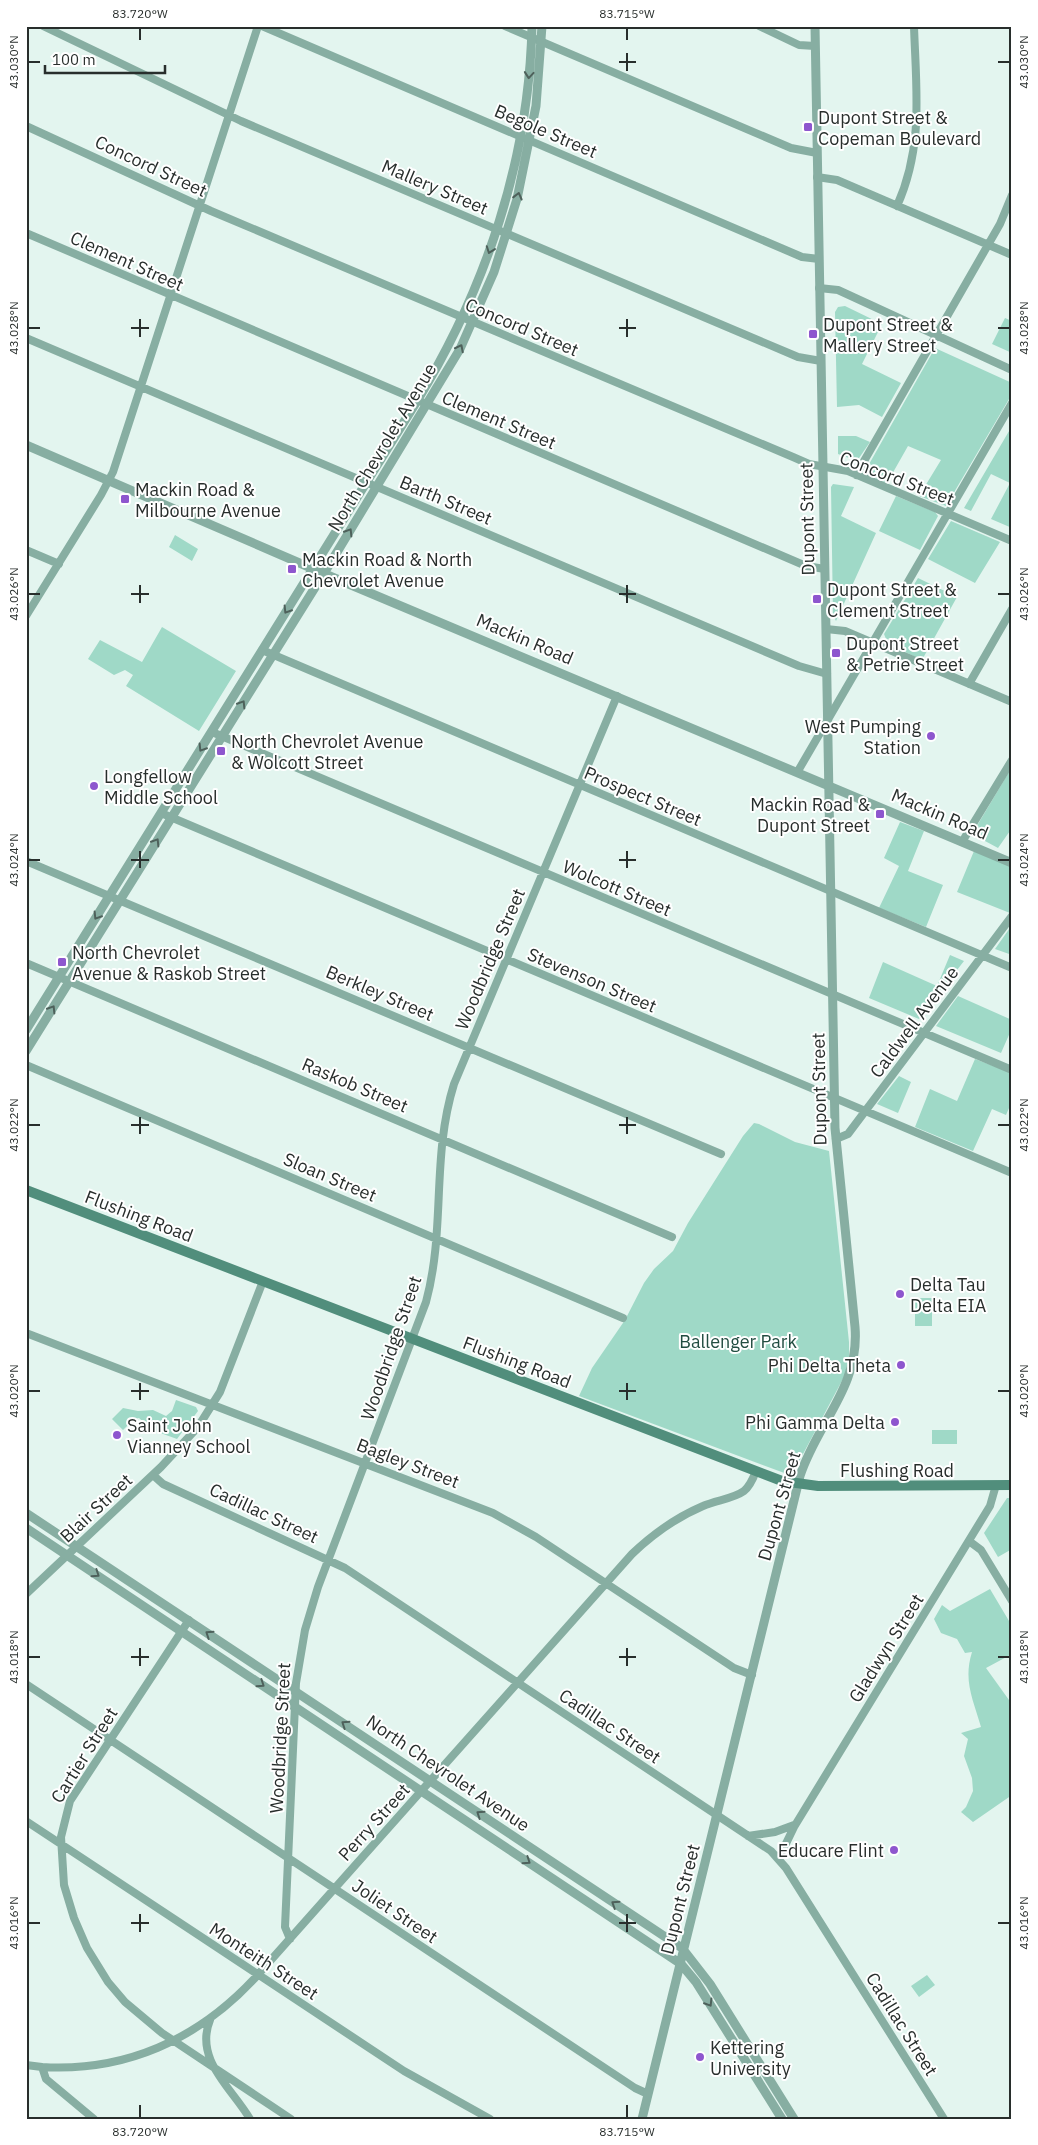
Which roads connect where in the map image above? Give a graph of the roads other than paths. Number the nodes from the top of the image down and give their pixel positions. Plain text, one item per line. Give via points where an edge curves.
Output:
1 (43, 26) edge
2 (258, 26) edge
3 (262, 26) edge
4 (505, 26) edge
5 (532, 26) edge
6 (542, 26) edge
7 (759, 26) edge
8 (814, 26) edge
9 (914, 26) edge
10 (531, 38) junction
11 (542, 42) junction
12 (815, 46) junction
13 (229, 115) junction
14 (26, 126) edge
15 (521, 136) junction
16 (530, 141) junction
17 (817, 153) junction
18 (817, 178) junction
19 (1012, 195) edge
20 (200, 205) junction
21 (897, 206) junction
22 (497, 229) junction
23 (26, 233) edge
24 (508, 234) junction
25 (988, 245) junction
26 (1012, 256) edge
27 (819, 259) junction
28 (819, 288) junction
29 (170, 296) junction
30 (463, 318) junction
31 (473, 322) junction
32 (936, 335) junction
33 (26, 338) edge
34 (821, 361) junction
35 (1012, 370) edge
36 (141, 386) junction
37 (417, 401) junction
38 (1012, 403) edge
39 (427, 405) junction
40 (26, 445) edge
41 (823, 466) junction
42 (856, 475) junction
43 (109, 480) junction
44 (366, 482) junction
45 (377, 487) junction
46 (948, 514) junction
47 (1012, 541) edge
48 (26, 550) edge
49 (59, 564) junction
50 (312, 568) junction
51 (825, 569) junction
52 (323, 573) junction
53 (1012, 608) edge
54 (26, 616) edge
55 (826, 629) junction
56 (872, 643) junction
57 (262, 650) junction
58 (272, 654) junction
59 (826, 674) junction
60 (969, 684) junction
61 (617, 696) junction
62 (1012, 702) edge
63 (828, 720) junction
64 (212, 732) junction
65 (222, 736) junction
66 (1012, 760) edge
67 (798, 771) junction
68 (829, 784) junction
69 (580, 785) junction
70 (161, 813) junction
71 (171, 817) junction
72 (962, 842) junction
73 (26, 861) edge
74 (1012, 863) edge
75 (543, 873) junction
76 (831, 892) junction
77 (110, 895) junction
78 (121, 899) junction
79 (1012, 916) edge
80 (982, 956) junction
81 (506, 959) junction
82 (26, 963) edge
83 (1012, 968) edge
84 (60, 976) junction
85 (70, 980) junction
86 (833, 996) junction
87 (26, 1030) edge
88 (924, 1034) junction
89 (469, 1047) junction
90 (26, 1051) edge
91 (26, 1065) edge
92 (1012, 1070) edge
93 (835, 1099) junction
94 (865, 1112) junction
95 (441, 1138) junction
96 (836, 1139) junction
97 (721, 1154) dead end
98 (1012, 1173) edge
99 (26, 1190) edge
100 (672, 1236) dead end
101 (438, 1239) junction
102 (263, 1281) junction
103 (623, 1318) dead end
104 (26, 1333) edge
105 (413, 1339) junction
106 (213, 1405) junction
107 (365, 1463) junction
108 (756, 1471) junction
109 (152, 1475) junction
110 (798, 1484) junction
111 (996, 1485) junction
112 (1012, 1485) edge
113 (26, 1513) edge
114 (26, 1528) edge
115 (969, 1541) junction
116 (77, 1546) junction
117 (67, 1555) junction
118 (328, 1559) junction
119 (606, 1583) junction
120 (26, 1594) edge
121 (1012, 1601) edge
122 (189, 1620) junction
123 (181, 1631) junction
124 (752, 1675) junction
125 (518, 1682) junction
126 (26, 1684) edge
127 (295, 1691) junction
128 (294, 1706) junction
129 (110, 1740) junction
130 (430, 1781) junction
131 (422, 1791) junction
132 (718, 1816) junction
133 (26, 1821) edge
134 (796, 1825) junction
135 (748, 1836) junction
136 (60, 1844) junction
137 (289, 1858) junction
138 (779, 1858) junction
139 (553, 1862) junction
140 (545, 1873) junction
141 (334, 1889) junction
142 (290, 1939) junction
143 (685, 1950) junction
144 (681, 1964) junction
145 (258, 1975) junction
146 (211, 2019) junction
147 (174, 2041) junction
148 (26, 2065) edge
149 (212, 2066) junction
150 (42, 2067) junction
151 (648, 2094) junction
152 (780, 2096) junction
153 (771, 2102) junction
154 (94, 2119) edge
155 (250, 2119) edge
156 (291, 2119) edge
157 (490, 2119) edge
158 (642, 2119) edge
159 (782, 2119) edge
160 (794, 2119) edge
161 (944, 2119) edge

1 - 13 street, Mallery Street
2 - 13 street
3 - 15 street, Begole Street
4 - 10 street
5 - 10 street, North Chevrolet Avenue
6 - 11 street, North Chevrolet Avenue
7 - 12 street via 796,43
8 - 12 street, Dupont Street
9 - 21 street via 916,142 912,166
10 - 11 street
10 -> 15 street, North Chevrolet Avenue
11 - 16 street, North Chevrolet Avenue via 538,96
11 - 17 street via 791,148
12 - 17 street, Dupont Street
13 - 20 street
13 - 22 street, Mallery Street
14 - 20 street, Concord Street
15 - 16 street, Begole Street
15 - 22 street, North Chevrolet Avenue
24 -> 16 street, North Chevrolet Avenue
16 - 27 street, Begole Street via 802,256
17 - 18 street, Dupont Street
18 - 21 street via 834,179
18 - 27 street, Dupont Street
19 - 25 street
20 - 29 street
20 - 30 street, Concord Street
21 - 25 street
22 - 24 street, Mallery Street
22 -> 30 street, North Chevrolet Avenue
23 - 29 street, Clement Street
24 - 31 street, North Chevrolet Avenue
24 - 34 street, Mallery Street via 790,354
25 - 26 street
25 - 32 street
27 - 28 street, Dupont Street
28 - 32 street via 838,290
28 - 34 street, Dupont Street
29 - 36 street
29 - 37 street, Clement Street
30 - 31 street, Concord Street
30 - 37 street, North Chevrolet Avenue
39 -> 31 street, North Chevrolet Avenue
31 - 41 street, Concord Street via 792,457
32 - 35 street
32 - 42 street
33 - 36 street, Barth Street
34 - 41 street, Dupont Street
36 - 43 street
36 - 44 street, Barth Street
37 - 39 street, Clement Street
37 - 44 street, North Chevrolet Avenue
38 - 46 street
39 - 45 street, North Chevrolet Avenue
39 - 51 street, Clement Street via 806,566
40 - 43 street, Mackin Road
41 - 42 street, Concord Street
41 - 51 street, Dupont Street
42 - 46 street, Concord Street
43 - 49 street
43 - 50 street, Mackin Road
44 - 45 street, Barth Street
44 - 50 street, North Chevrolet Avenue
52 -> 45 street, North Chevrolet Avenue
45 - 59 street, Barth Street via 799,666
46 - 47 street, Concord Street
46 - 56 street
48 - 49 street
49 - 54 street
50 - 52 street, Mackin Road
50 -> 57 street, North Chevrolet Avenue
51 - 55 street, Dupont Street
52 - 58 street, North Chevrolet Avenue
52 - 61 street, Mackin Road
53 - 60 street
55 - 56 street via 840,630
55 - 59 street, Dupont Street
56 - 60 street
56 - 63 street
57 - 58 street, Prospect Street
57 - 64 street, North Chevrolet Avenue
65 -> 58 street, North Chevrolet Avenue
58 - 69 street, Prospect Street
59 - 63 street, Dupont Street
60 - 62 street
61 - 67 street, Mackin Road
61 - 69 street, Woodbridge Street
63 - 67 street
63 - 68 street, Dupont Street
64 - 65 street, Wolcott Street
64 -> 70 street, North Chevrolet Avenue
65 - 71 street, North Chevrolet Avenue
65 - 75 street, Wolcott Street
66 - 72 street
67 - 68 street, Mackin Road
68 - 72 street, Mackin Road
68 - 76 street, Dupont Street
69 - 75 street, Woodbridge Street
69 - 76 street, Prospect Street
70 - 71 street, Stevenson Street
70 - 77 street, North Chevrolet Avenue
78 -> 71 street, North Chevrolet Avenue
71 - 81 street, Stevenson Street
72 - 74 street, Mackin Road
73 - 77 street, Berkley Street
75 - 81 street, Woodbridge Street
75 - 86 street, Wolcott Street
76 - 80 street, Prospect Street
76 - 86 street, Dupont Street
77 - 78 street, Berkley Street
77 -> 84 street, North Chevrolet Avenue
78 - 85 street, North Chevrolet Avenue
78 - 89 street, Berkley Street
79 - 80 street, Caldwell Avenue
80 - 83 street, Prospect Street
80 - 88 street, Caldwell Avenue
81 - 89 street, Woodbridge Street
81 - 93 street, Stevenson Street
82 - 84 street, Raskob Street
84 - 85 street, Raskob Street
84 - 87 street, North Chevrolet Avenue
90 -> 85 street, North Chevrolet Avenue
85 - 95 street, Raskob Street
86 - 88 street, Wolcott Street
86 - 93 street, Dupont Street
88 - 92 street, Wolcott Street
88 - 94 street, Caldwell Avenue
89 - 95 street, Woodbridge Street via 450,1097
89 - 97 street, Berkley Street
91 - 101 street, Sloan Street
93 - 94 street, Stevenson Street
93 - 96 street, Dupont Street
94 - 96 street, Caldwell Avenue via 846,1136
94 - 98 street, Stevenson Street
95 - 100 street, Raskob Street
95 - 101 street, Woodbridge Street
96 - 110 street, Dupont Street via 856,1354 848,1381 806,1460
99 - 102 main road, Flushing Road
101 - 103 street, Sloan Street
101 - 105 street, Woodbridge Street via 430,1286
102 - 105 main road, Flushing Road
102 - 106 street, Blair Street
104 - 106 street, Bagley Street
105 - 107 street, Woodbridge Street
105 - 108 main road, Flushing Road
106 - 107 street, Bagley Street
106 - 109 street, Blair Street via 188,1440
107 - 118 street, Woodbridge Street
107 - 119 street, Bagley Street via 504,1519
108 - 110 main road, Flushing Road
108 - 119 street, Perry Street via 743,1492 702,1506 656,1533
109 - 116 street, Blair Street
109 - 118 street, Cadillac Street via 162,1483
110 - 111 main road, Flushing Road
110 - 124 street, Dupont Street
111 - 112 main road, Flushing Road
111 - 115 street, Gladwyn Street via 992,1502
113 - 116 street, North Chevrolet Avenue
114 - 117 street, North Chevrolet Avenue
115 - 121 street via 980,1548
115 - 134 street, Gladwyn Street
116 - 117 street, Blair Street
116 - 122 street, North Chevrolet Avenue
117 - 120 street, Blair Street
117 -> 123 street, North Chevrolet Avenue
118 - 125 street, Cadillac Street
118 - 127 street, Woodbridge Street via 307,1622
119 - 124 street, Bagley Street via 734,1668
119 - 125 street, Perry Street
122 - 123 street, Cartier Street
127 -> 122 street, North Chevrolet Avenue
123 -> 128 street, North Chevrolet Avenue
123 - 129 street, Cartier Street
124 - 132 street, Dupont Street
125 - 130 street, Perry Street
125 - 132 street, Cadillac Street
126 - 129 street, Joliet Street
127 - 128 street, Woodbridge Street
130 -> 127 street, North Chevrolet Avenue
128 - 131 street, North Chevrolet Avenue
128 - 137 street, Woodbridge Street
129 - 136 street, Cartier Street via 70,1801 63,1820
129 - 137 street, Joliet Street
130 - 131 street, Perry Street
139 -> 130 street, North Chevrolet Avenue
131 -> 140 street, North Chevrolet Avenue
131 - 141 street, Perry Street
132 - 135 street, Cadillac Street
132 - 143 street, Dupont Street
133 - 136 street, Monteith Street
134 - 135 street
134 - 138 street, Gladwyn Street
135 - 138 street, Cadillac Street
136 - 145 street, Monteith Street
136 - 147 street, Cartier Street via 66,1894 91,1957 125,2002
137 - 141 street, Joliet Street
137 - 142 street, Woodbridge Street via 285,1927
138 - 161 street, Cadillac Street
139 - 140 street
143 -> 139 street, North Chevrolet Avenue
140 - 144 street, North Chevrolet Avenue
141 - 142 street, Perry Street
141 - 151 street, Joliet Street via 634,2088
142 - 145 street, Perry Street
143 - 144 street, Dupont Street
143 - 152 street, North Chevrolet Avenue
144 - 151 street, Dupont Street
144 -> 153 street, North Chevrolet Avenue via 696,1982
145 - 146 street, Perry Street via 232,2003
145 - 157 street, Monteith Street via 417,2080
146 - 147 street, Perry Street
146 - 149 street via 207,2041
147 - 149 street, Cartier Street
147 - 150 street, Perry Street via 118,2062 71,2068
148 - 150 street, Perry Street
149 - 155 street
149 - 156 street, Cartier Street
150 - 154 street via 46,2079
151 - 158 street, Dupont Street
152 - 153 street
152 - 160 street, North Chevrolet Avenue
153 - 159 street, North Chevrolet Avenue

